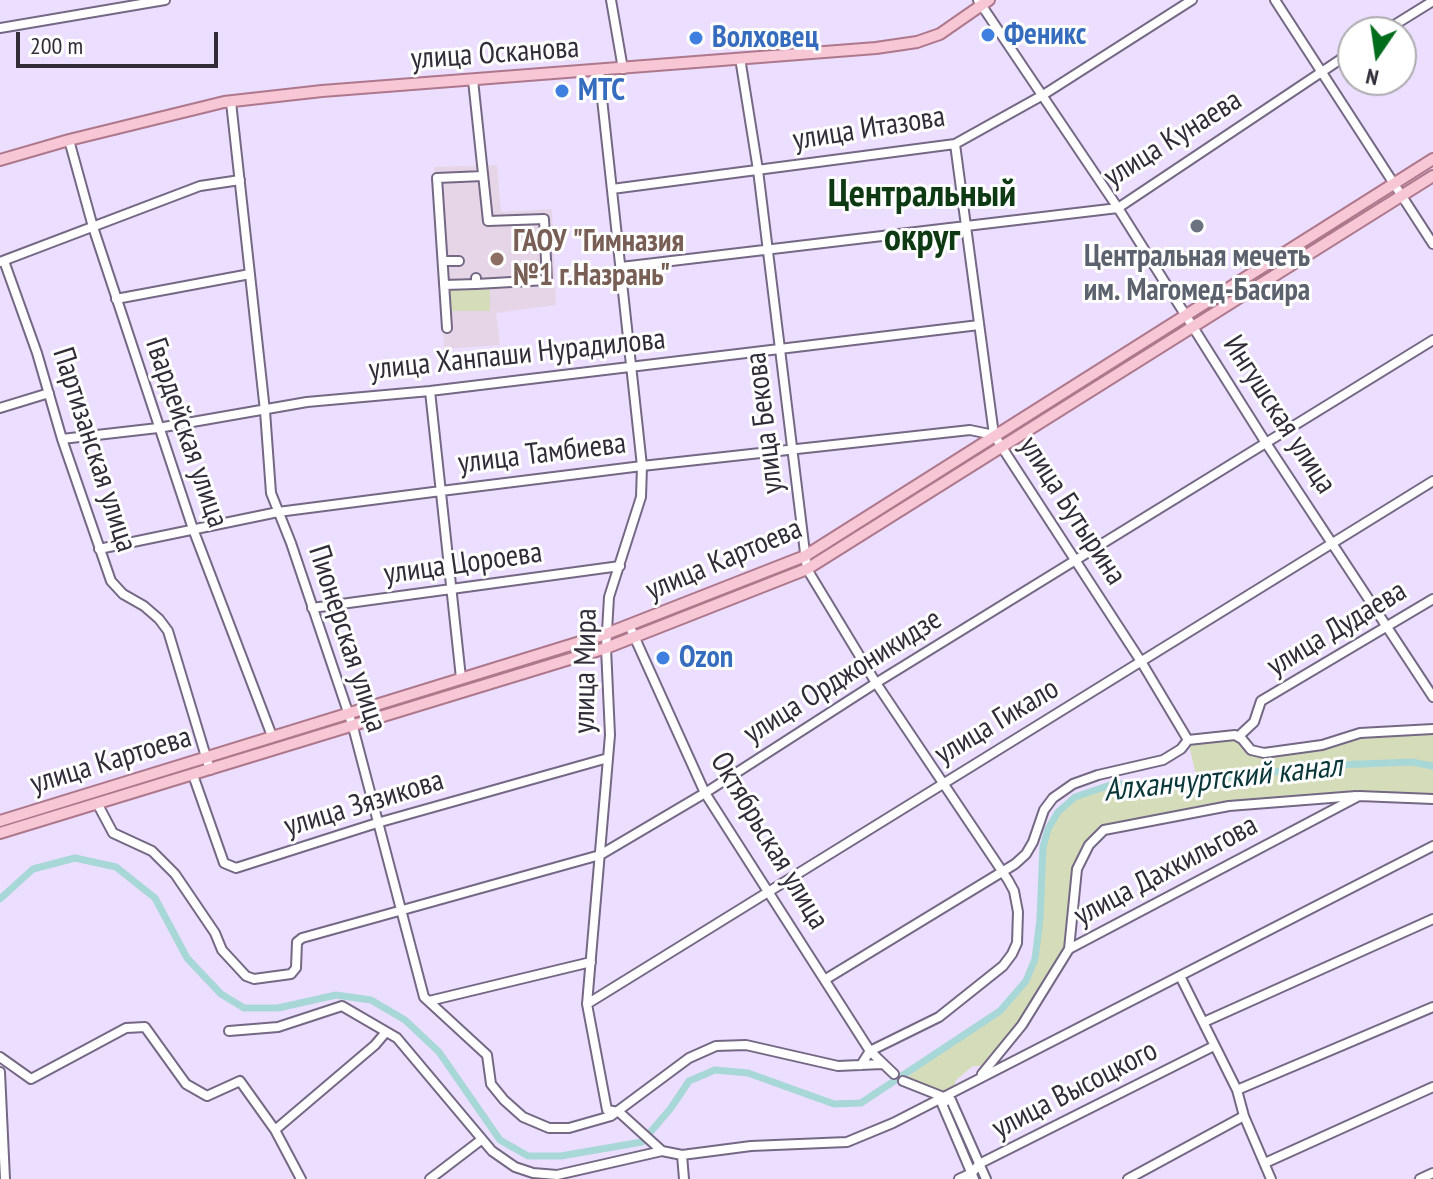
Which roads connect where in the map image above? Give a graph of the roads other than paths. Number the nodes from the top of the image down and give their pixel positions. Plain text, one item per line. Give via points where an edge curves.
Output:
1 (165, 0) edge
2 (611, 0) edge
3 (1192, 0) edge
4 (1275, 0) edge
5 (1433, 1) edge
6 (983, 2) edge
7 (1409, 16) edge
8 (0, 28) edge
9 (740, 58) junction
10 (1337, 61) edge
11 (623, 69) junction
12 (599, 71) junction
13 (1321, 71) junction
14 (473, 80) junction
15 (1043, 95) junction
16 (231, 102) junction
17 (69, 140) junction
18 (955, 144) junction
19 (1433, 159) edge
20 (0, 160) edge
21 (758, 170) junction
22 (483, 176) junction
23 (1433, 176) edge
24 (240, 180) junction
25 (1393, 184) junction
26 (612, 189) junction
27 (1402, 196) junction
28 (1118, 208) junction
29 (967, 226) junction
30 (93, 227) junction
31 (1433, 244) edge
32 (768, 248) junction
33 (443, 261) junction
34 (459, 261) dead end
35 (2, 262) edge
36 (621, 267) junction
37 (250, 274) junction
38 (444, 285) junction
39 (116, 299) junction
40 (1186, 314) junction
41 (979, 325) junction
42 (1194, 326) junction
43 (447, 328) dead end
44 (1433, 340) edge
45 (781, 348) junction
46 (632, 368) junction
47 (430, 391) junction
48 (49, 393) junction
49 (0, 408) edge
50 (265, 411) junction
51 (158, 428) junction
52 (994, 435) junction
53 (62, 439) junction
54 (1266, 443) junction
55 (1003, 447) junction
56 (793, 449) junction
57 (642, 466) junction
58 (1433, 481) edge
59 (441, 491) junction
60 (278, 512) junction
61 (193, 529) junction
62 (1333, 544) junction
63 (99, 549) junction
64 (805, 556) junction
65 (1074, 562) junction
66 (620, 566) junction
67 (807, 569) junction
68 (450, 590) junction
69 (1433, 599) edge
70 (312, 608) junction
71 (629, 625) junction
72 (1388, 626) junction
73 (606, 634) junction
74 (636, 638) junction
75 (606, 648) junction
76 (1142, 663) junction
77 (461, 678) junction
78 (876, 683) junction
79 (1433, 697) edge
80 (348, 713) junction
81 (353, 727) junction
82 (1433, 729) edge
83 (272, 736) junction
84 (1239, 736) junction
85 (1188, 740) junction
86 (205, 757) junction
87 (608, 758) junction
88 (210, 770) junction
89 (193, 775) junction
90 (942, 783) junction
91 (705, 793) junction
92 (1359, 796) junction
93 (1433, 799) edge
94 (97, 803) junction
95 (0, 821) edge
96 (377, 823) junction
97 (0, 833) edge
98 (1433, 846) edge
99 (600, 855) junction
100 (1000, 871) junction
101 (769, 891) junction
102 (401, 910) junction
103 (1433, 919) edge
104 (1069, 949) junction
105 (591, 962) junction
106 (1180, 976) junction
107 (826, 979) junction
108 (429, 1001) junction
109 (587, 1004) junction
110 (1433, 1007) edge
111 (1204, 1022) junction
112 (229, 1031) dead end
113 (386, 1032) junction
114 (1214, 1046) junction
115 (870, 1051) junction
116 (0, 1057) edge
117 (882, 1064) junction
118 (861, 1065) junction
119 (0, 1072) edge
120 (894, 1074) dead end
121 (978, 1078) junction
122 (903, 1081) dead end
123 (1433, 1087) edge
124 (1237, 1090) junction
125 (945, 1099) junction
126 (619, 1112) junction
127 (1244, 1116) junction
128 (275, 1130) junction
129 (481, 1140) junction
130 (662, 1151) junction
131 (682, 1155) junction
132 (1265, 1163) junction
133 (979, 1164) junction
134 (1433, 1173) edge
135 (973, 1176) edge
136 (554, 1177) edge
137 (5, 1179) edge
138 (301, 1179) edge
139 (430, 1179) edge
140 (684, 1179) edge
141 (959, 1179) edge
142 (986, 1179) edge
143 (1128, 1179) edge
144 (1271, 1179) edge
145 (1420, 1179) edge

1 - 8 street
2 - 11 street
3 - 15 street, улица Итазова
4 - 13 street
5 - 7 street
6 - 9 main road, улица Осканова via 940,34 917,42
6 - 15 street, Ингушская улица
9 - 11 main road, улица Осканова
9 - 21 street, улица Бекова
10 - 13 street, улица Кунаева
11 - 12 main road, улица Осканова
12 - 14 main road, улица Осканова
12 - 26 street, улица Мира
13 - 25 street
13 - 28 street, улица Кунаева
14 - 16 main road, улица Осканова
14 - 22 street
15 - 18 street, улица Итазова
15 - 28 street, Ингушская улица
16 - 17 main road, улица Осканова
16 - 24 street, Пионерская улица
17 - 20 main road, улица Осканова
17 - 30 street, Гвардейская улица
18 - 21 street, улица Итазова
18 - 29 street, улица Бутырина
19 - 25 main road, улица Картоева
21 - 26 street, улица Итазова
21 - 32 street, улица Бекова
22 - 33 street via 437,178
22 - 38 street via 488,221 544,219 547,280
23 - 27 main road, улица Картоева
24 - 30 street via 200,186
24 - 37 street, Пионерская улица
25 - 27 street
25 - 40 main road, улица Картоева
26 - 36 street, улица Мира
27 - 31 street
27 - 42 main road, улица Картоева
28 - 29 street, улица Кунаева
28 - 40 street, Ингушская улица
29 - 32 street, улица Кунаева
29 - 41 street, улица Бутырина
30 - 35 street
30 - 39 street, Гвардейская улица
32 - 36 street, улица Кунаева
32 - 45 street, улица Бекова
33 - 34 street
33 - 38 street
35 - 48 street, Партизанская улица
36 - 46 street, улица Мира
37 - 39 street
37 - 50 street, Пионерская улица
38 - 43 street
39 - 51 street, Гвардейская улица
40 - 42 street, Ингушская улица
40 - 52 main road, улица Картоева
41 - 45 street, улица Ханпаши Нурадилова
41 - 52 street, улица Бутырина
42 - 54 street, Ингушская улица
42 - 55 main road, улица Картоева
44 - 54 street, улица Орджоникидзе
45 - 46 street, улица Ханпаши Нурадилова
45 - 56 street, улица Бекова
46 - 47 street, улица Ханпаши Нурадилова
46 - 57 street, улица Мира
47 - 50 street, улица Ханпаши Нурадилова
47 - 59 street
48 - 49 street
48 - 53 street, Партизанская улица
50 - 51 street, улица Ханпаши Нурадилова
50 - 60 street, Пионерская улица via 271,493
51 - 53 street, улица Ханпаши Нурадилова
51 - 61 street, Гвардейская улица
52 - 55 street, улица Бутырина
52 - 56 street, улица Тамбиева via 970,430
52 - 64 main road, улица Картоева
53 - 63 street, Партизанская улица
54 - 62 street, Ингушская улица
54 - 65 street, улица Орджоникидзе
55 - 65 street, улица Бутырина
55 - 67 main road, улица Картоева
56 - 57 street, улица Тамбиева
56 - 64 street, улица Бекова
57 - 59 street, улица Тамбиева
57 - 66 street, улица Мира via 641,497
58 - 62 street, улица Гикало
59 - 60 street, улица Тамбиева
59 - 68 street
60 - 61 street, улица Тамбиева
60 - 70 street, Пионерская улица
61 - 63 street, улица Тамбиева
61 - 83 street, Гвардейская улица
62 - 72 street, Ингушская улица
62 - 76 street, улица Гикало
63 - 86 street, Партизанская улица via 111,581 168,631
64 - 67 street, улица Бекова
64 - 71 main road, улица Картоева
65 - 76 street, улица Бутырина
65 - 78 street, улица Орджоникидзе
66 - 68 street, улица Цороева
66 - 73 street, улица Мира via 609,597
67 - 74 main road, улица Картоева
67 - 78 street, улица Бекова
68 - 70 street, улица Цороева
68 - 77 street
69 - 72 street, улица Дудаева
70 - 80 street, Пионерская улица
71 - 73 main road, улица Картоева
71 - 74 street, Октябрьская улица
72 - 79 street, Ингушская улица
72 - 84 street, улица Дудаева via 1261,701 1254,722
73 - 75 street, улица Мира
73 - 77 main road, улица Картоева
74 - 75 main road, улица Картоева
74 - 91 street, Октябрьская улица
75 - 81 main road, улица Картоева
75 - 87 street, улица Мира
76 - 85 street, улица Бутырина
76 - 90 street, улица Гикало
77 - 80 main road, улица Картоева
78 - 90 street, улица Бекова
78 - 91 street, улица Орджоникидзе
80 - 81 street, Пионерская улица
80 - 83 main road, улица Картоева
81 - 88 main road, улица Картоева
81 - 96 street, Пионерская улица
82 - 84 street via 1360,733 1264,753 1251,750
83 - 86 main road, улица Картоева
84 - 85 street
85 - 100 street via 1163,760 1073,784 1044,810 1026,854
86 - 88 street, Партизанская улица
86 - 95 main road, улица Картоева
87 - 96 street, улица Зязикова
87 - 99 street, улица Мира
88 - 89 main road, улица Картоева
89 - 94 main road, улица Картоева
89 - 96 street, улица Зязикова via 229,867
90 - 100 street, улица Бекова
90 - 101 street, улица Гикало
91 - 99 street, улица Орджоникидзе
91 - 101 street, Октябрьская улица
92 - 93 street, улица Дахкильгова
92 - 104 street, улица Дахкильгова
92 - 104 street via 1229,806 1104,830 1077,869
94 - 97 main road, улица Картоева
94 - 102 street, улица Орджоникидзе via 113,833 152,851 175,874 232,963 254,979 295,972 302,938
96 - 102 street, Пионерская улица
98 - 106 street
99 - 102 street, улица Орджоникидзе
99 - 105 street, улица Мира
100 - 107 street
100 - 115 street, улица Бекова via 1014,891 1018,912 1012,954 939,1017
101 - 107 street, Октябрьская улица
101 - 109 street, улица Гикало
102 - 108 street, Пионерская улица via 420,991
103 - 111 street
104 - 121 street, улица Дахкильгова via 1022,1025
105 - 108 street
105 - 109 street, улица Мира
106 - 111 street
106 - 121 street
107 - 115 street, Октябрьская улица
108 - 126 street, Пионерская улица via 487,1055 491,1084 523,1117 549,1128 569,1128
109 - 126 street, улица Мира via 607,1110
110 - 124 street
111 - 114 street
112 - 113 street via 278,1027 342,1006
113 - 128 street
113 - 129 street via 397,1038
114 - 124 street
114 - 133 street, улица Высоцкого
115 - 117 street, Октябрьская улица
115 - 118 street
116 - 128 street via 31,1079 126,1028 145,1027 186,1084 207,1096 240,1081
117 - 118 street
117 - 120 street, Октябрьская улица
118 - 126 street via 838,1066 746,1045 716,1046 689,1058
119 - 137 street
121 - 125 street
122 - 125 street
123 - 132 street
124 - 127 street
125 - 131 street via 847,1142
125 - 133 street via 951,1100
125 - 135 street via 942,1104
126 - 130 street, улица Мира
127 - 132 street
127 - 143 street
128 - 138 street
129 - 136 street via 515,1167
129 - 139 street
130 - 131 street
130 - 136 street
131 - 140 street
132 - 144 street
133 - 135 street, улица Высоцкого
133 - 142 street
134 - 145 street
135 - 141 street, улица Высоцкого

